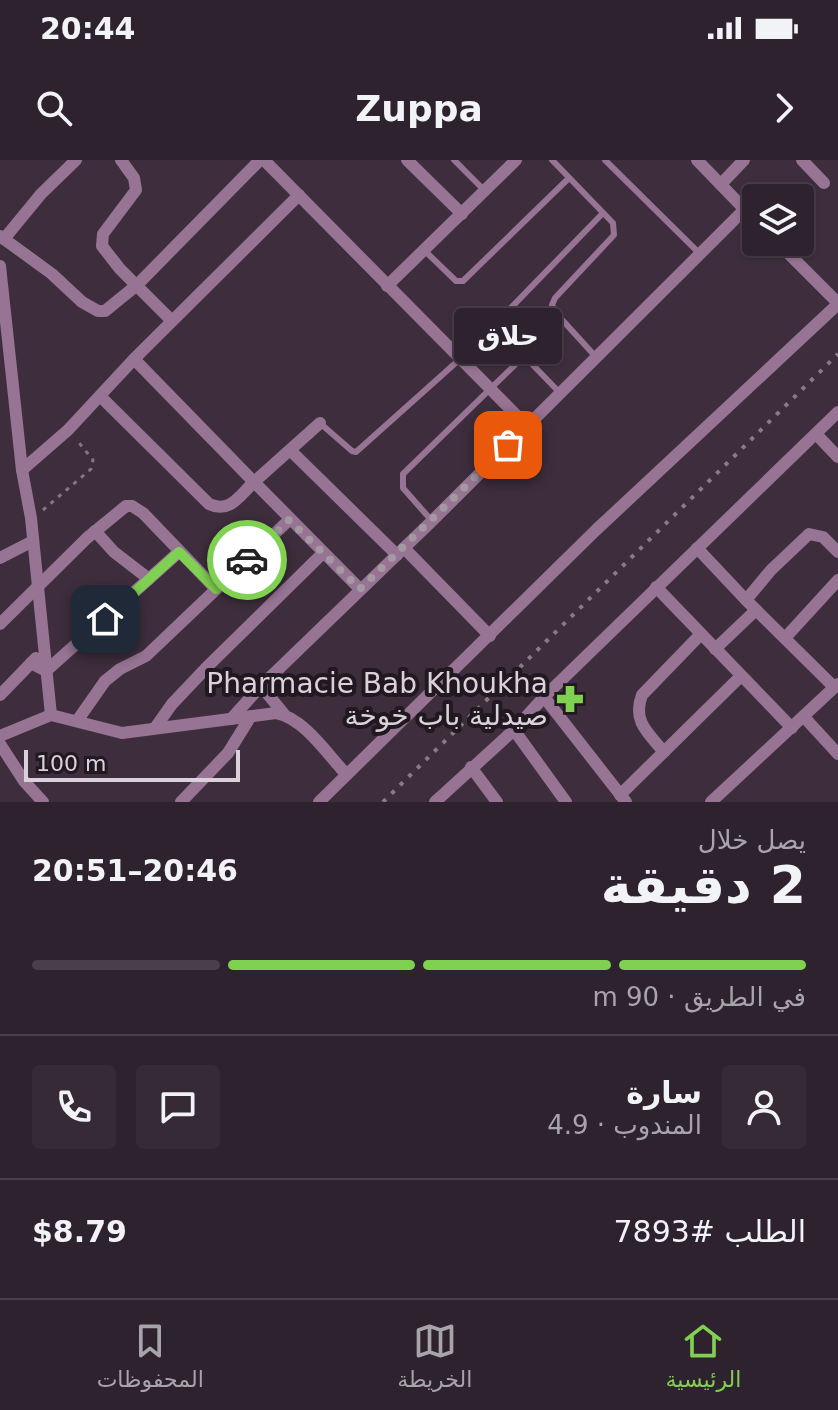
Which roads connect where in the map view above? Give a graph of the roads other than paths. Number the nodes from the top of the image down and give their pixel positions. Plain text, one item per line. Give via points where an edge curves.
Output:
1 (76, 160) edge
2 (121, 160) edge
3 (262, 160) edge
4 (407, 160) edge
5 (454, 160) edge
6 (516, 160) edge
7 (552, 160) edge
8 (605, 160) edge
9 (697, 160) edge
10 (744, 160) edge
11 (802, 160) edge
12 (569, 178) junction
13 (824, 183) dead end
14 (721, 184) junction
15 (485, 191) junction
16 (299, 195) junction
17 (742, 206) edge
18 (742, 212) edge
19 (603, 213) junction
20 (462, 214) junction
21 (2, 237) edge
22 (424, 250) junction
23 (700, 254) junction
24 (791, 256) edge
25 (0, 266) edge
26 (1, 282) edge
27 (137, 285) junction
28 (387, 286) junction
29 (838, 303) edge
30 (172, 321) junction
31 (524, 356) junction
32 (596, 357) junction
33 (134, 359) junction
34 (460, 359) junction
35 (491, 391) junction
36 (560, 393) junction
37 (100, 396) junction
38 (838, 412) edge
39 (320, 423) joint
40 (527, 426) junction
41 (816, 434) junction
42 (291, 451) junction
43 (838, 457) edge
44 (22, 470) junction
45 (254, 482) junction
46 (289, 520) junction
47 (432, 521) junction
48 (95, 531) junction
49 (33, 541) junction
50 (697, 548) junction
51 (179, 552) junction
52 (400, 552) junction
53 (838, 552) edge
54 (323, 553) junction
55 (0, 558) edge
56 (149, 579) junction
57 (838, 580) edge
58 (38, 586) junction
59 (656, 587) junction
60 (216, 589) junction
61 (360, 589) junction
62 (746, 600) junction
63 (756, 610) junction
64 (0, 624) edge
65 (701, 634) junction
66 (490, 636) junction
67 (785, 638) junction
68 (43, 649) junction
69 (715, 649) junction
70 (31, 663) junction
71 (46, 671) junction
72 (741, 676) junction
73 (836, 685) edge
74 (261, 686) junction
75 (0, 695) edge
76 (544, 697) junction
77 (167, 710) junction
78 (284, 714) junction
79 (51, 715) junction
80 (251, 716) junction
81 (804, 717) junction
82 (231, 719) junction
83 (77, 721) junction
84 (176, 726) junction
85 (155, 728) junction
86 (792, 728) junction
87 (514, 730) junction
88 (0, 736) edge
89 (0, 744) edge
90 (664, 752) junction
91 (838, 754) edge
92 (471, 767) junction
93 (346, 774) junction
94 (623, 798) edge
95 (43, 802) edge
96 (181, 802) edge
97 (319, 802) edge
98 (435, 802) edge
99 (497, 802) edge
100 (566, 802) edge
101 (711, 802) edge

1 - 21 street
2 - 27 street via 136,190 103,234 102,246
3 - 16 street
3 - 27 street
4 - 20 street
5 - 15 lane
6 - 15 street
7 - 12 lane
8 - 23 lane
9 - 14 street
10 - 14 street
11 - 13 street
12 - 19 lane
12 - 22 lane via 463,281 456,281
14 - 17 street
15 - 20 street
16 - 28 street
16 - 30 street
18 - 23 street
19 - 31 lane via 502,317 500,331
19 - 32 lane via 613,223 614,235 552,305
20 - 22 street
21 - 27 street via 98,311 111,308
22 - 28 street
23 - 32 street
24 - 29 street
25 - 26 street
26 - 44 street
27 - 30 street
28 - 34 street
29 - 66 street
30 - 33 street
31 - 35 lane
31 - 36 lane
32 - 36 street
33 - 37 street
33 - 45 street
34 - 35 street
34 - 39 lane via 356,452
35 - 40 street
35 - 47 lane via 403,474 403,488
36 - 40 street
37 - 44 street
37 - 45 street via 209,504 229,506
38 - 41 street
39 - 42 street
40 - 47 street
41 - 43 street
41 - 50 street
42 - 45 street
42 - 52 street
44 - 49 street
45 - 46 street
46 - 54 street
46 - 60 street
47 - 52 street
48 - 51 street via 118,510 132,506
48 - 56 street
48 - 58 street
49 - 55 street
49 - 58 street
50 - 59 street
50 - 62 street
51 - 56 street
51 - 60 street
52 - 61 street
52 - 66 street
53 - 62 street via 823,537 809,534
54 - 61 street
54 - 77 street
56 - 71 street
57 - 67 street
58 - 64 street
58 - 68 street
59 - 65 street
59 - 76 street
60 - 83 street via 146,656 105,681
61 - 74 street
62 - 63 street
63 - 67 street
63 - 69 street
65 - 69 street
65 - 90 street via 642,695 637,708 643,727
66 - 93 street
67 - 73 street
68 - 70 street
68 - 71 street
69 - 72 street
70 - 71 street
70 - 75 street
71 - 79 street
72 - 86 street
72 - 90 street
73 - 81 street
74 - 78 street
74 - 82 street
76 - 87 street
76 - 94 street
77 - 84 street
77 - 85 street
78 - 80 street
78 - 93 street
79 - 83 street
79 - 88 street
80 - 82 street
80 - 96 street via 228,753
81 - 86 street
81 - 91 street
82 - 84 street
83 - 85 street via 122,733
84 - 85 street
86 - 101 street
87 - 92 street
87 - 100 street
89 - 95 street
90 - 94 street
92 - 98 street
92 - 99 street
93 - 97 street

